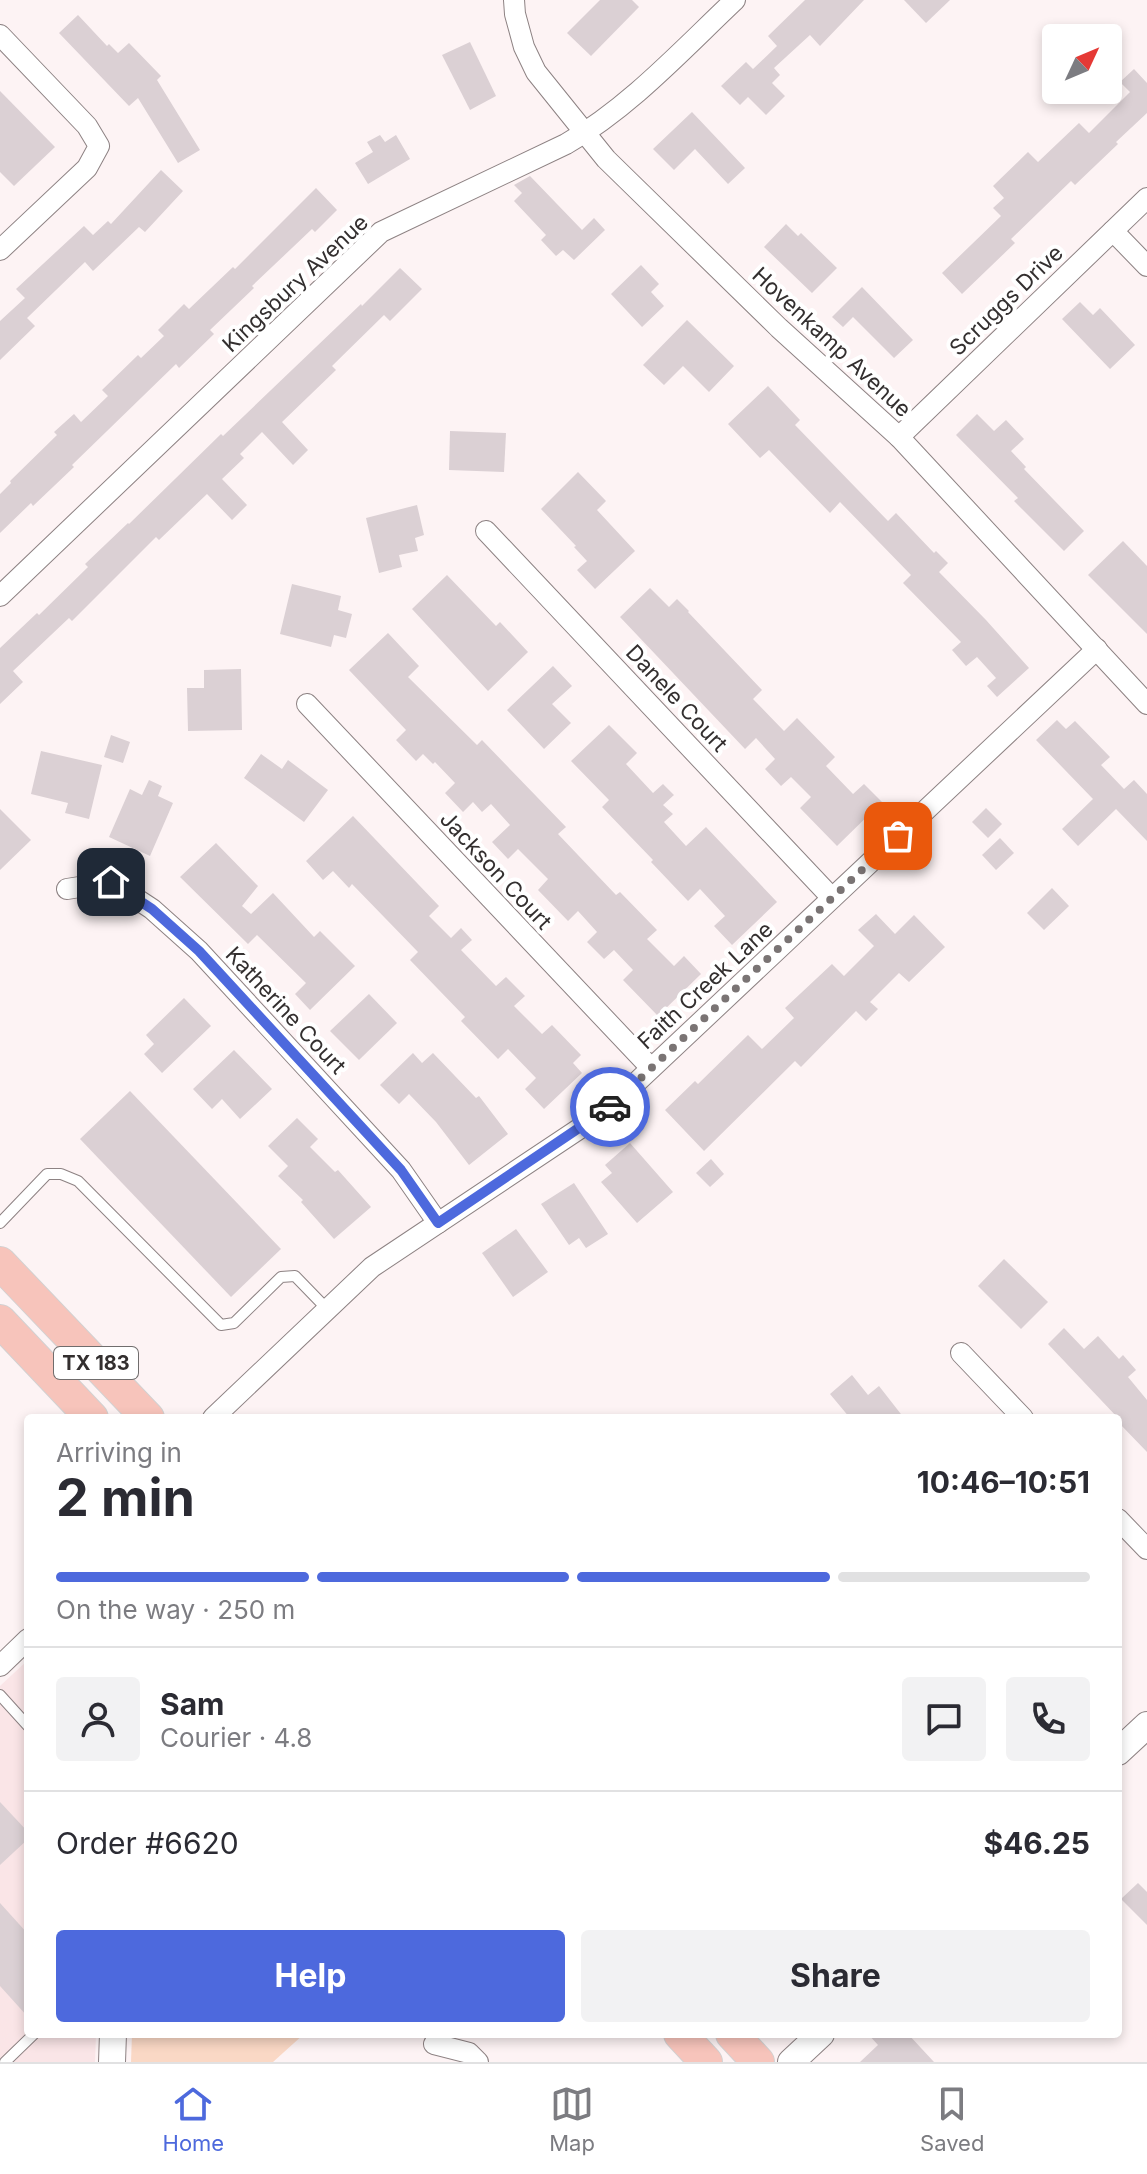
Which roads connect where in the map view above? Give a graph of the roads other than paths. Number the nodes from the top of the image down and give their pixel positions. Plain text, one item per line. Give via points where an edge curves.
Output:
1 (514, 0) edge
2 (735, 0) edge
3 (0, 35) edge
4 (585, 134) junction
5 (1147, 198) edge
6 (1113, 231) junction
7 (0, 250) edge
8 (1147, 266) edge
9 (899, 437) junction
10 (486, 531) dead end
11 (0, 596) edge
12 (1097, 649) junction
13 (307, 704) dead end
14 (1147, 704) edge
15 (67, 889) dead end
16 (832, 898) junction
17 (651, 1068) junction
18 (0, 1223) edge
19 (438, 1223) junction
20 (0, 1263) edge
21 (327, 1309) junction
22 (0, 1321) edge
23 (961, 1353) dead end
24 (88, 1414) edge
25 (144, 1414) edge
26 (217, 1414) edge
27 (1019, 1414) edge
28 (1122, 1523) edge
29 (1147, 1549) edge
30 (24, 1643) edge
31 (0, 1666) edge
32 (0, 1695) edge
33 (24, 1722) edge
34 (1147, 1725) edge
35 (1122, 1748) edge
36 (30, 2038) edge
37 (113, 2038) edge
38 (684, 2038) edge
39 (736, 2038) edge
40 (817, 2038) edge
41 (434, 2044) dead end
42 (5, 2062) edge
43 (112, 2062) edge
44 (478, 2062) edge
45 (706, 2062) edge
46 (758, 2062) edge
47 (791, 2062) edge

1 - 4 street, Hovenkamp Avenue via 524,47 536,72
2 - 4 street, Kingsbury Avenue
3 - 7 street via 87,126 99,146 87,168
4 - 9 street, Hovenkamp Avenue via 768,317
4 - 11 street, Kingsbury Avenue via 381,232
5 - 6 street, Scruggs Drive
6 - 8 street
6 - 9 street, Scruggs Drive
9 - 12 street, Hovenkamp Avenue
10 - 16 street, Danele Court
12 - 14 street, Hovenkamp Avenue
12 - 16 street, Faith Creek Lane
13 - 17 street, Jackson Court
15 - 19 street, Katherine Court via 111,882 152,909 199,951 401,1170
16 - 17 street, Faith Creek Lane
17 - 19 street, Faith Creek Lane via 606,1111
18 - 21 lane via 47,1174 61,1174 78,1181 221,1325 234,1323 281,1277 295,1276
19 - 21 street, Faith Creek Lane via 372,1267
20 - 25 main road, TX 183
21 - 26 street, Faith Creek Lane
22 - 24 main road, TX 183
23 - 27 street
28 - 29 street
30 - 31 street
32 - 33 lane
34 - 35 street
36 - 42 lane
37 - 43 street
38 - 45 main road
39 - 46 main road
40 - 47 street
41 - 44 street via 469,2053

